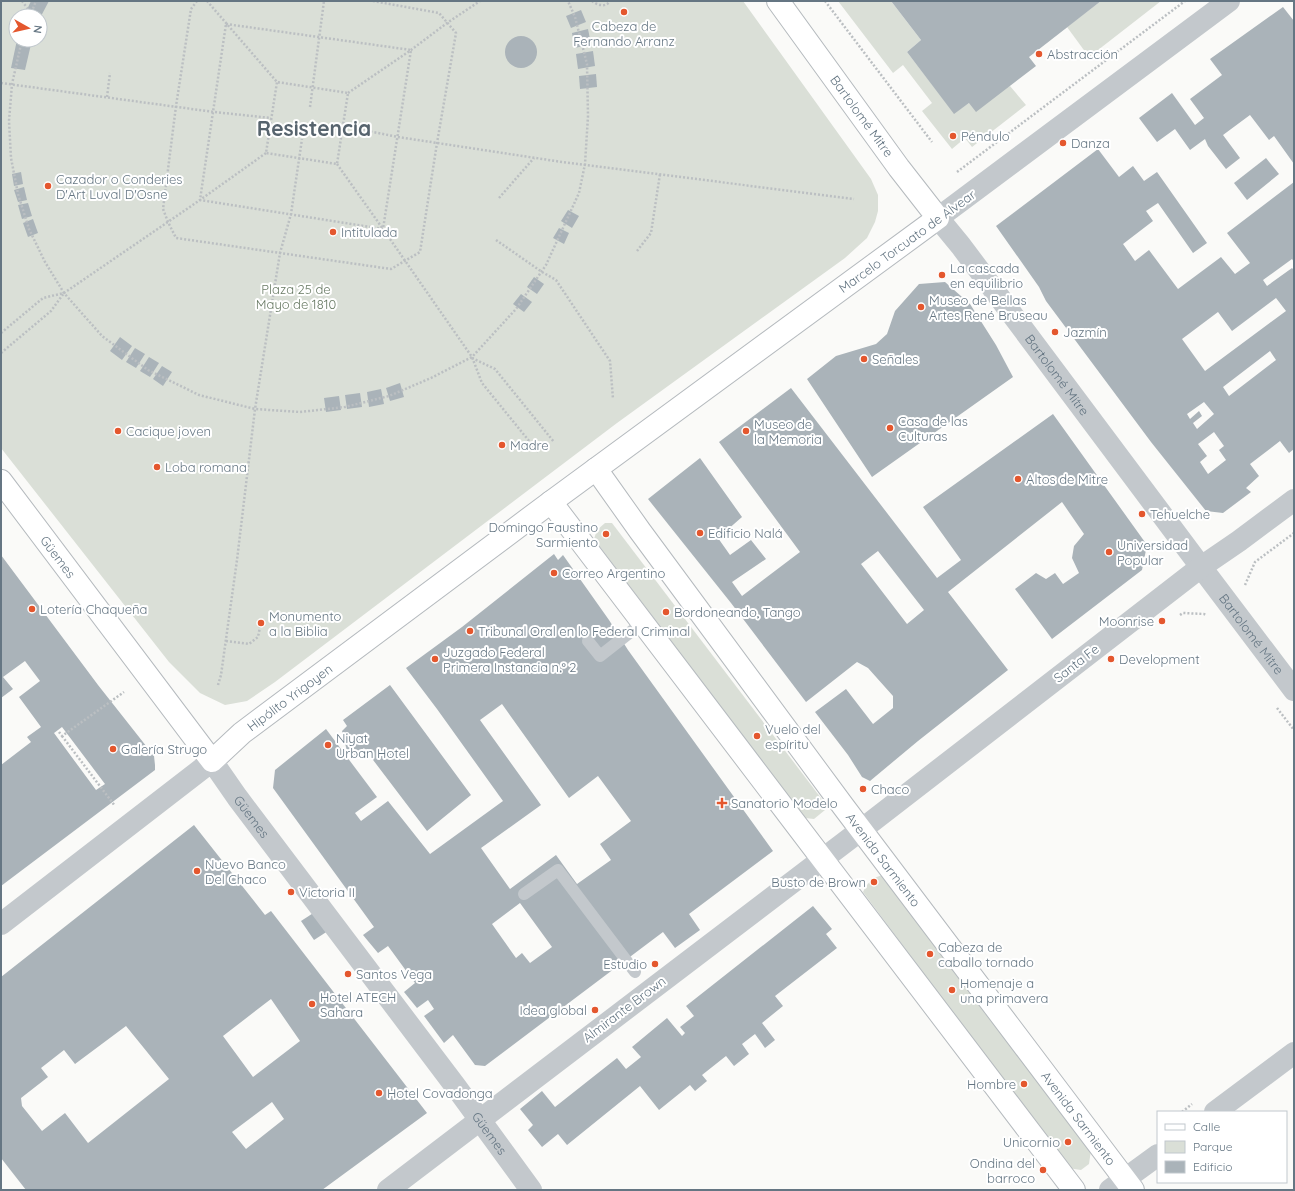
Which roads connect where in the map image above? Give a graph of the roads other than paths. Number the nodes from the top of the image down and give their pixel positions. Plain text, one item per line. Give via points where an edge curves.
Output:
1 (778, 1) edge
2 (1229, 1) edge
3 (938, 218) junction
4 (589, 473) junction
5 (1, 481) edge
6 (1294, 500) edge
7 (551, 502) junction
8 (1201, 567) junction
9 (642, 623) junction
10 (588, 641) dead end
11 (1294, 690) edge
12 (212, 761) junction
13 (861, 830) junction
14 (823, 858) junction
15 (524, 894) dead end
16 (1, 924) edge
17 (635, 972) dead end
18 (1294, 1052) edge
19 (1216, 1111) edge
20 (479, 1119) junction
21 (1157, 1156) edge
22 (1123, 1186) edge
23 (388, 1190) edge
24 (531, 1190) edge
25 (1074, 1190) edge

1 - 3 main road, Bartolomé Mitre
2 - 3 street, Marcelo Torcuato de Alvear
3 - 4 main road, Marcelo Torcuato de Alvear
3 - 8 street, Bartolomé Mitre
4 - 7 main road, Hipólito Yrigoyen
4 - 13 main road, Avenida Sarmiento via 640,531
5 - 12 main road, Güemes
6 - 8 street, Santa Fe
7 - 9 main road
7 - 12 main road, Hipólito Yrigoyen via 242,733
8 - 11 street, Bartolomé Mitre
8 - 13 street, Santa Fe
9 - 10 lane via 600,656
9 - 14 main road
12 - 16 street, Hipólito Yrigoyen
12 - 20 street, Güemes
13 - 14 street, Almirante Brown
13 - 22 main road, Avenida Sarmiento
14 - 20 street, Almirante Brown
14 - 25 main road
15 - 17 lane via 558,870
18 - 19 street
20 - 23 street, Almirante Brown
20 - 24 street, Güemes
21 - 22 street

